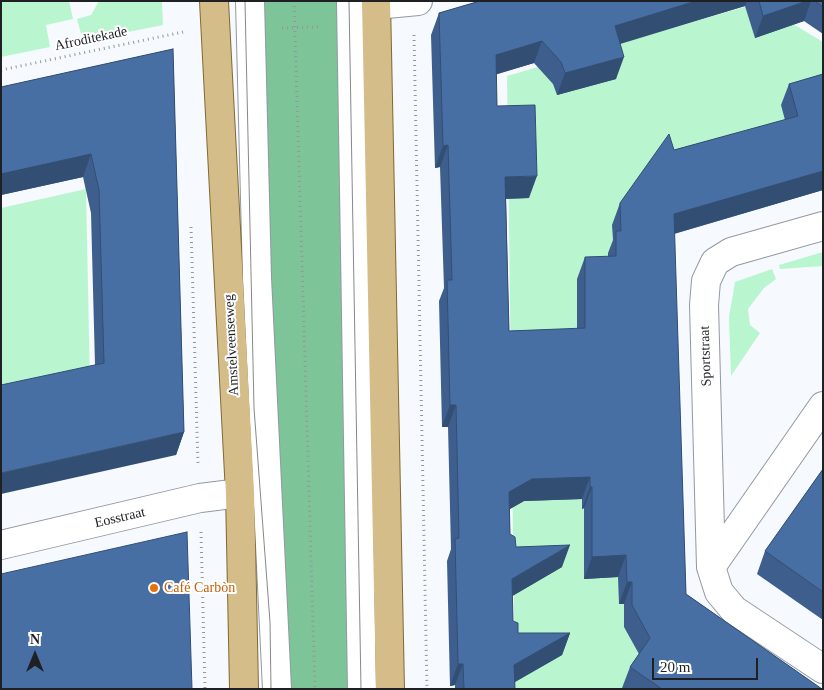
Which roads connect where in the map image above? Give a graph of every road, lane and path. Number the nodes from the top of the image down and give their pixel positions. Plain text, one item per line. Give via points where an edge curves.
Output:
1 (214, 1) edge
2 (250, 1) edge
3 (294, 1) edge
4 (415, 2) edge
5 (364, 8) edge
6 (184, 24) dead end
7 (295, 28) junction
8 (251, 29) junction
9 (185, 32) junction
10 (185, 42) dead end
11 (1, 70) edge
12 (191, 220) dead end
13 (823, 226) edge
14 (823, 406) edge
15 (240, 493) junction
16 (200, 498) junction
17 (1, 544) edge
18 (711, 567) junction
19 (823, 670) edge
20 (205, 689) edge
21 (244, 689) edge
22 (277, 689) edge
23 (315, 689) edge
24 (362, 689) edge
25 (390, 689) edge
26 (427, 689) edge

1 - 15 main road, Amstelveenseweg
2 - 8 street, Amstelveenseweg
3 - 7 path
4 - 5 street
4 - 26 path
5 - 7 path
5 - 24 street
5 - 25 main road
6 - 9 path
7 - 8 path
7 - 23 path
8 - 22 street, Amstelveenseweg via 257,288
9 - 10 path
9 - 11 path, Afroditekade
12 - 16 path
13 - 18 street, Sportstraat via 731,252 709,270 704,305
14 - 18 street
15 - 16 street, Eosstraat
15 - 21 main road, Amstelveenseweg
16 - 17 street, Eosstraat
16 - 20 path
18 - 19 street, Sportstraat via 719,592 734,610

